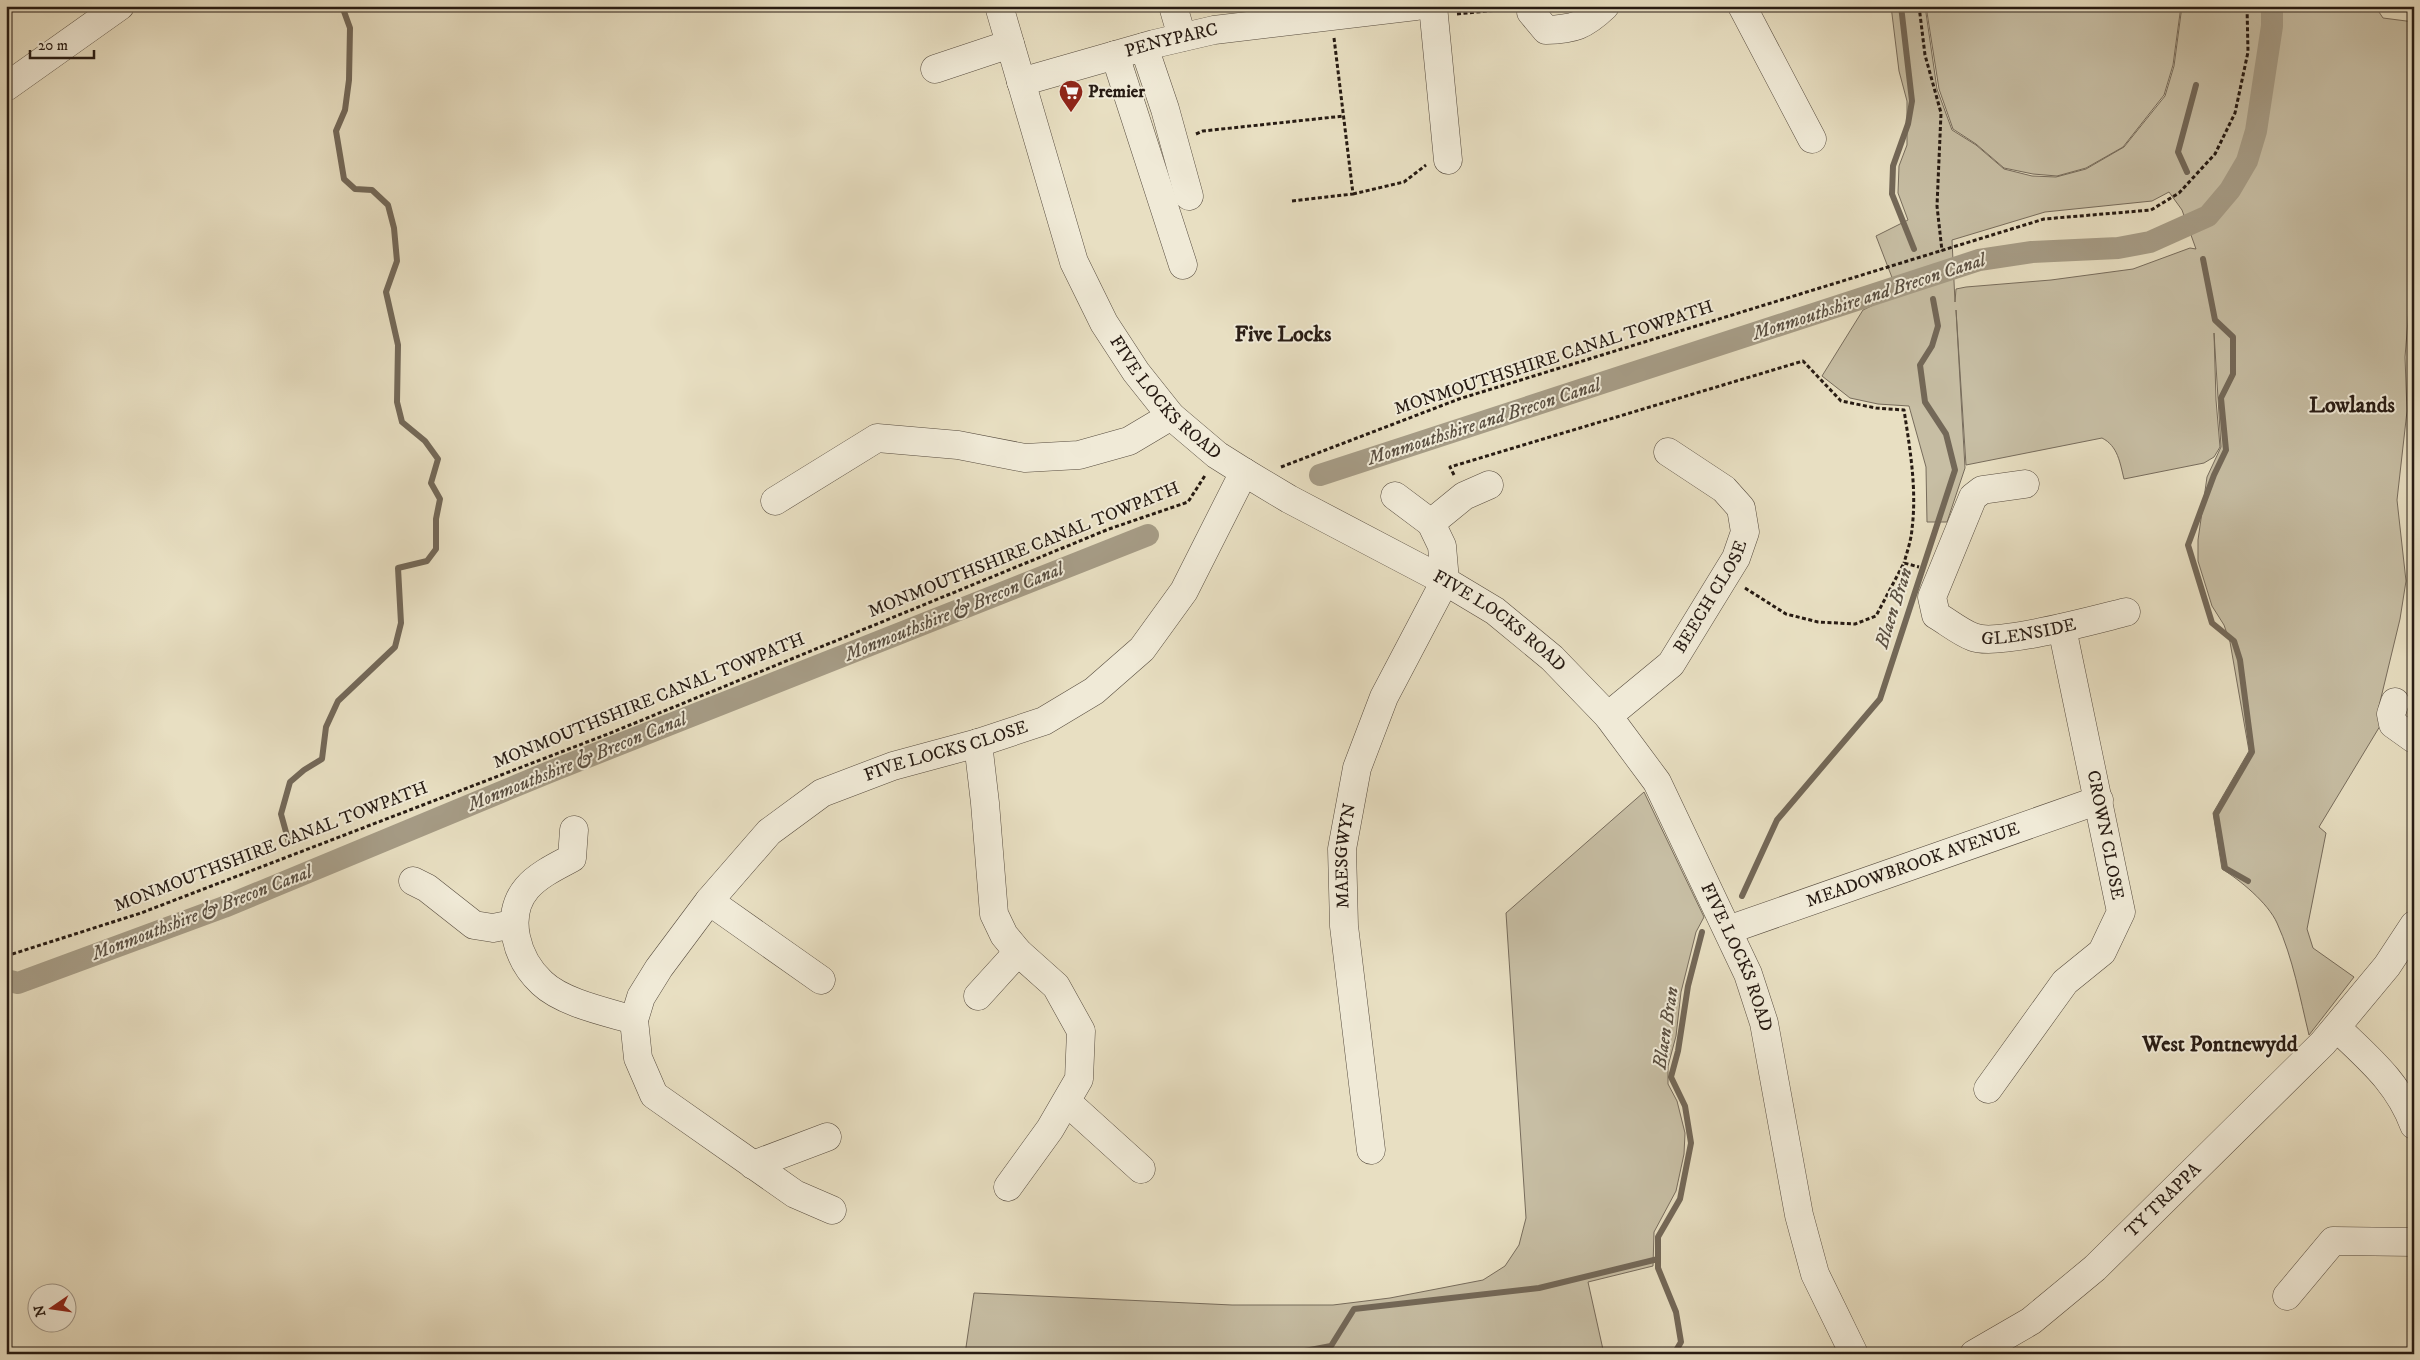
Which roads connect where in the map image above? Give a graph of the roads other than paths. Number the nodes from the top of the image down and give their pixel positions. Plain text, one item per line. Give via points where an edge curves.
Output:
1 (120, 6) edge
2 (999, 6) edge
3 (1173, 6) edge
4 (1605, 6) edge
5 (1742, 6) edge
6 (1531, 7) edge
7 (1428, 10) edge
8 (1182, 38) junction
9 (1010, 44) junction
10 (1144, 47) junction
11 (1115, 55) junction
12 (936, 69) dead end
13 (1021, 82) junction
14 (6, 87) edge
15 (1812, 139) dead end
16 (1448, 156) road end
17 (1189, 196) dead end
18 (1183, 265) dead end
19 (1171, 416) junction
20 (1668, 452) dead end
21 (1244, 472) junction
22 (2025, 484) dead end
23 (1490, 485) dead end
24 (1395, 496) dead end
25 (775, 501) dead end
26 (1431, 523) junction
27 (1445, 581) junction
28 (2126, 612) dead end
29 (2062, 628) junction
30 (2395, 702) dead end
31 (1608, 716) junction
32 (2414, 739) edge
33 (978, 744) junction
34 (2098, 800) junction
35 (574, 830) dead end
36 (414, 881) dead end
37 (709, 901) junction
38 (513, 924) junction
39 (2414, 925) edge
40 (1728, 930) junction
41 (1018, 952) junction
42 (821, 980) dead end
43 (978, 996) dead end
44 (634, 1020) junction
45 (2337, 1028) junction
46 (1988, 1089) dead end
47 (1066, 1102) junction
48 (2414, 1125) edge
49 (827, 1137) dead end
50 (1371, 1150) dead end
51 (753, 1166) junction
52 (1141, 1169) dead end
53 (1008, 1187) dead end
54 (832, 1210) dead end
55 (2414, 1242) edge
56 (2287, 1296) dead end
57 (1854, 1354) edge
58 (1974, 1354) edge

1 - 14 street
2 - 9 street, FIVE LOCKS ROAD
3 - 8 street
4 - 6 street via 1590,21 1568,29 1546,30 1531,12
5 - 15 street
7 - 8 street, PENYPARC via 1331,16 1214,30
7 - 16 street
8 - 10 street, PENYPARC
9 - 12 street
9 - 13 street, FIVE LOCKS ROAD
10 - 11 street, PENYPARC
10 - 17 street
11 - 13 street, PENYPARC
11 - 18 street
13 - 19 street, FIVE LOCKS ROAD via 1074,262 1104,323 1136,372
19 - 21 street, FIVE LOCKS ROAD via 1217,455
19 - 25 street via 1129,441 1079,455 1025,458 958,445 877,438
20 - 31 street, BEECH CLOSE via 1724,489 1741,508 1745,532 1736,558 1671,664
21 - 27 street, FIVE LOCKS ROAD
21 - 33 street, FIVE LOCKS CLOSE via 1184,591 1142,649 1094,690 1044,721
22 - 29 street, GLENSIDE via 1982,490 1973,497 1932,597 1936,615 1974,638 1994,639
23 - 26 street via 1464,496
24 - 26 street
26 - 27 street via 1442,546
27 - 31 street, FIVE LOCKS ROAD via 1495,611 1544,652
27 - 50 street, MAESGWYN via 1384,697 1357,768 1342,849 1344,926
28 - 29 street, GLENSIDE
29 - 34 street, CROWN CLOSE
30 - 32 street via 2391,714 2393,724
31 - 40 street, FIVE LOCKS ROAD via 1657,782
33 - 37 street, FIVE LOCKS CLOSE via 893,766 822,794 769,832
33 - 41 street via 994,914 1004,935
34 - 40 street, MEADOWBROOK AVENUE
34 - 46 street, CROWN CLOSE via 2121,912 2102,952 2065,982
35 - 38 street via 572,858 528,886 518,901
36 - 38 street via 474,925 493,928
37 - 42 street
37 - 44 street, FIVE LOCKS CLOSE via 641,996
38 - 44 street via 521,954 543,984 579,1005
39 - 45 street, TY TRAPPA via 2387,966
40 - 57 street, FIVE LOCKS ROAD via 1748,974 1764,1022 1799,1215 1815,1274
41 - 43 street
41 - 47 street via 1056,986 1081,1030 1080,1079
44 - 51 street, FIVE LOCKS CLOSE via 638,1058 654,1094
45 - 48 street via 2380,1069 2405,1102
45 - 58 street, TY TRAPPA via 2095,1268 2031,1321
47 - 52 street
47 - 53 street via 1050,1130
49 - 51 street
51 - 54 street, FIVE LOCKS CLOSE via 795,1194
55 - 56 street via 2333,1241

